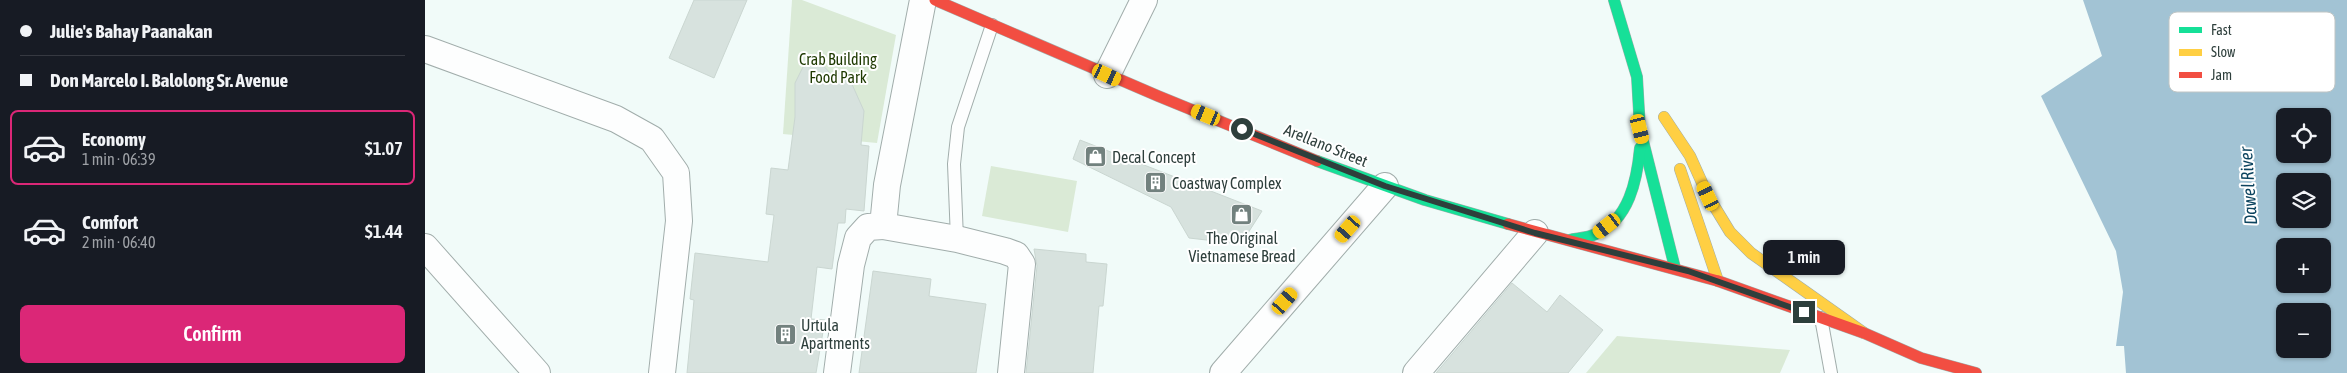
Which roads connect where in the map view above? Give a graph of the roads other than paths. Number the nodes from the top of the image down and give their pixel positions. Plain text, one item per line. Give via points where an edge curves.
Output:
1 (923, 0) edge
2 (935, 0) edge
3 (1145, 0) edge
4 (1615, 0) edge
5 (992, 25) junction
6 (425, 49) edge
7 (1107, 75) junction
8 (1637, 77) junction
9 (1648, 93) dead end
10 (1640, 129) junction
11 (1385, 186) junction
12 (883, 226) junction
13 (1535, 233) junction
14 (957, 239) junction
15 (1568, 240) junction
16 (425, 247) edge
17 (1675, 268) junction
18 (1718, 281) junction
19 (1821, 318) junction
20 (1864, 333) junction
21 (537, 373) edge
22 (662, 373) edge
23 (837, 373) edge
24 (1011, 373) edge
25 (1223, 373) edge
26 (1416, 373) edge
27 (1831, 373) edge
28 (1976, 373) edge

1 - 12 street via 887,185
2 - 5 main road, Arellano Street
3 - 7 street
4 - 8 main road
5 - 7 main road, Arellano Street
5 - 14 lane via 959,127 955,164
6 - 22 street via 616,119 652,139 676,173 679,221
7 - 11 main road, Arellano Street
8 - 9 main road
8 - 10 main road
10 - 15 main road via 1639,162 1631,195 1621,211 1597,234
10 - 17 main road
11 - 13 main road, Arellano Street
11 - 25 street
12 - 14 street
12 - 23 street via 868,227 858,238 851,265
13 - 15 main road, Arellano Street
13 - 26 street
14 - 24 street via 1016,255 1022,264
15 - 17 main road, Arellano Street
16 - 21 street
17 - 18 main road, Arellano Street
18 - 19 main road, Arellano Street
18 - 20 main road via 1661,113 1690,156 1708,196 1730,232 1769,267
19 - 20 main road, Arellano Street
19 - 27 lane
20 - 28 main road via 1921,358

